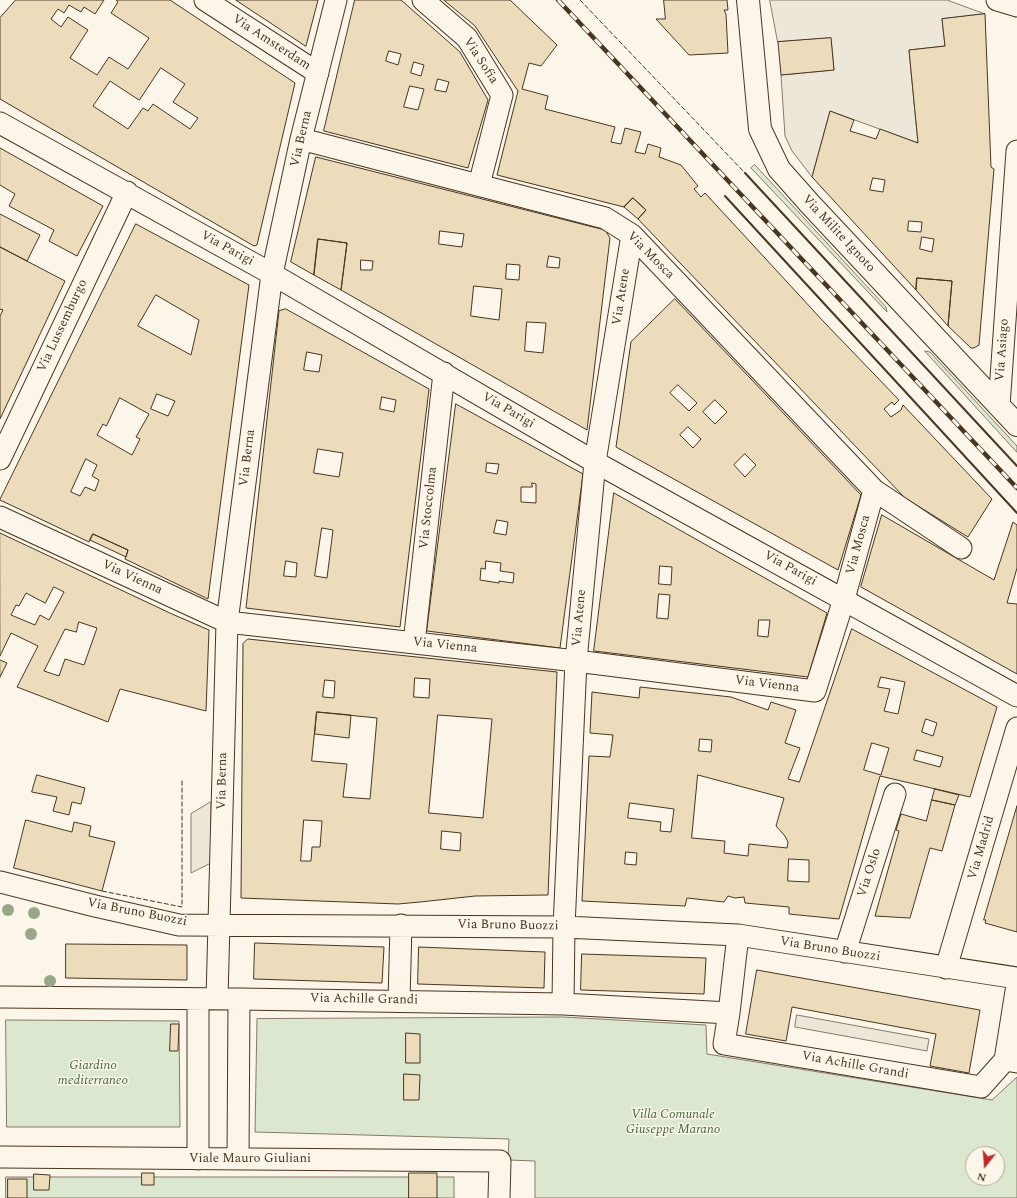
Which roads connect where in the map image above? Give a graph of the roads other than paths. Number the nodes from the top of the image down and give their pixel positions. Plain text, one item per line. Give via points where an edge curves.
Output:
1 (205, 0) edge
2 (336, 0) edge
3 (423, 0) edge
4 (748, 0) edge
5 (997, 0) edge
6 (1017, 6) edge
7 (318, 73) junction
8 (0, 123) edge
9 (301, 139) junction
10 (1017, 151) edge
11 (479, 185) junction
12 (127, 192) junction
13 (632, 235) junction
14 (272, 274) junction
15 (444, 373) junction
16 (999, 406) junction
17 (1017, 425) edge
18 (0, 459) edge
19 (595, 462) junction
20 (874, 490) junction
21 (0, 517) edge
22 (961, 548) dead end
23 (844, 599) junction
24 (227, 622) junction
25 (414, 643) junction
26 (576, 661) junction
27 (1017, 696) edge
28 (1017, 728) edge
29 (895, 794) dead end
30 (0, 882) edge
31 (219, 924) junction
32 (400, 926) junction
33 (564, 927) junction
34 (738, 935) junction
35 (845, 952) junction
36 (946, 968) junction
37 (1017, 978) edge
38 (1017, 985) edge
39 (0, 997) edge
40 (208, 999) junction
41 (239, 999) junction
42 (400, 1001) junction
43 (563, 1004) junction
44 (729, 1013) junction
45 (1011, 1061) edge
46 (0, 1157) edge
47 (198, 1159) junction
48 (238, 1159) junction
49 (499, 1198) edge

1 - 7 street, Via Amsterdam
2 - 7 street, Via Berna
3 - 11 street, Via Sofia via 467,38 502,95
4 - 16 street, Via Milite Ignoto via 760,129 778,169
5 - 6 street
7 - 9 street, Via Berna
8 - 12 street, Via Parigi
9 - 11 street, Via Mosca
9 - 14 street, Via Berna
10 - 16 street, Via Asiago
11 - 13 street, Via Mosca via 605,218
12 - 14 street, Via Parigi
12 - 18 street, Via Lussemburgo
13 - 19 street, Via Atene
13 - 20 street, Via Mosca
14 - 15 street, Via Parigi
14 - 24 street, Via Berna
15 - 19 street, Via Parigi
15 - 25 street, Via Stoccolma
16 - 17 street, Via Milite Ignoto
19 - 23 street, Via Parigi
19 - 26 street, Via Atene
20 - 22 street, Via Mosca
20 - 23 street, Via Mosca
21 - 24 street, Via Vienna
23 - 26 street, Via Vienna via 815,691
23 - 27 street, Via Parigi
24 - 25 street, Via Vienna
24 - 31 street, Via Berna
25 - 26 street, Via Vienna
26 - 33 street, Via Atene
28 - 36 street, Via Madrid
29 - 35 street, Via Oslo
30 - 31 street, Via Bruno Buozzi via 180,925
31 - 32 street, Via Bruno Buozzi
31 - 40 street, Via Berna
32 - 33 street, Via Bruno Buozzi
32 - 42 street
33 - 34 street, Via Bruno Buozzi
33 - 43 street, Via Atene
34 - 35 street, Via Bruno Buozzi
34 - 44 street, Via Achille Grandi
35 - 36 street, Via Bruno Buozzi
36 - 37 street, Via Bruno Buozzi
38 - 45 street, Via Achille Grandi
39 - 40 street, Via Achille Grandi
40 - 41 street, Via Achille Grandi
40 - 47 street, Via Berna
41 - 42 street, Via Achille Grandi
41 - 48 street
42 - 43 street, Via Achille Grandi
43 - 44 street, Via Achille Grandi
44 - 45 street, Via Achille Grandi via 724,1044 981,1087
46 - 47 street, Viale Mauro Giuliani
47 - 48 street, Viale Mauro Giuliani
48 - 49 street, Viale Mauro Giuliani via 500,1161

